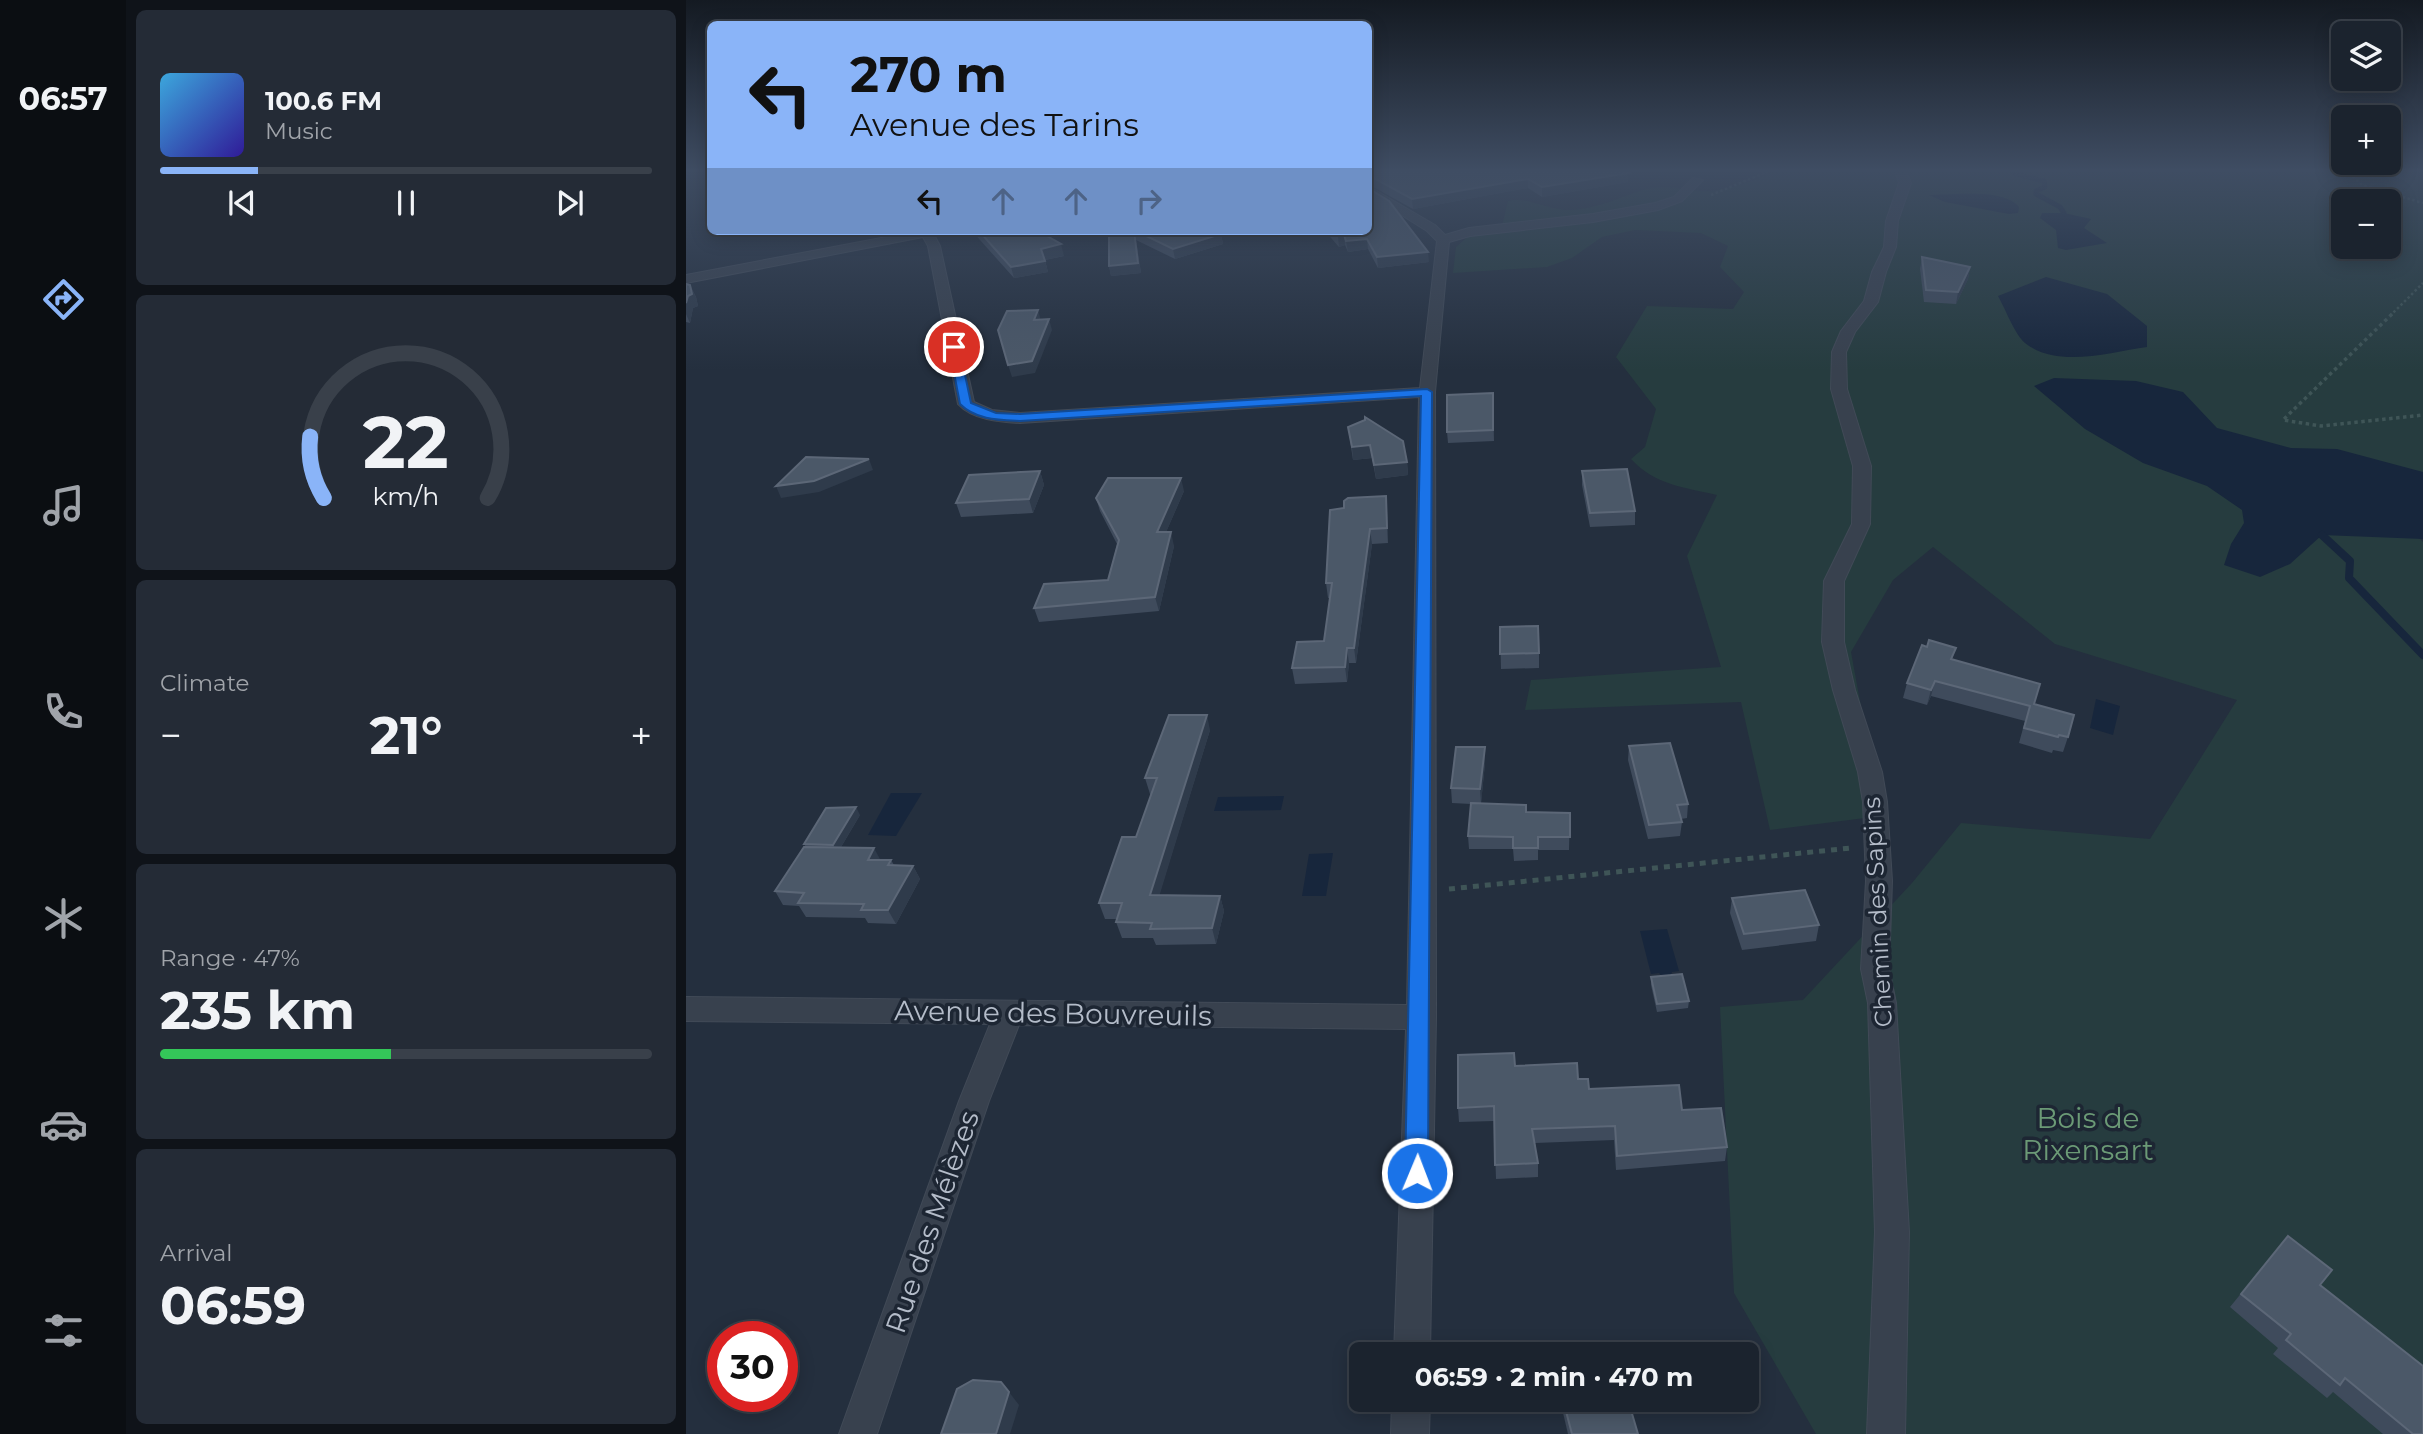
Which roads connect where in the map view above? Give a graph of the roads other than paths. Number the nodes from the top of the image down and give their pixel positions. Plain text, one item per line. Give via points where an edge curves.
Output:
1 (906, 236) edge
2 (928, 236) edge
3 (1439, 236) edge
4 (1456, 236) edge
5 (1891, 236) edge
6 (1443, 240) junction
7 (686, 279) edge
8 (1427, 392) junction
9 (686, 1009) edge
10 (1010, 1012) junction
11 (1421, 1017) junction
12 (1412, 1342) edge
13 (1411, 1412) edge
14 (858, 1434) edge
15 (1410, 1434) edge
16 (1886, 1434) edge

1 - 7 street
2 - 8 street via 966,404 978,412 1020,418
3 - 6 street
4 - 6 street
5 - 16 street, Chemin des Sapins via 1871,302 1848,331 1839,352 1839,389 1862,466 1862,489 1861,524 1834,581 1833,642 1875,802 1879,881 1875,969 1882,1003 1892,1232
6 - 8 street
8 - 11 street
9 - 10 street, Avenue des Bouvreuils
10 - 11 street, Avenue des Bouvreuils
10 - 14 street, Rue des Mélèzes via 974,1101
11 - 12 street
13 - 15 street

